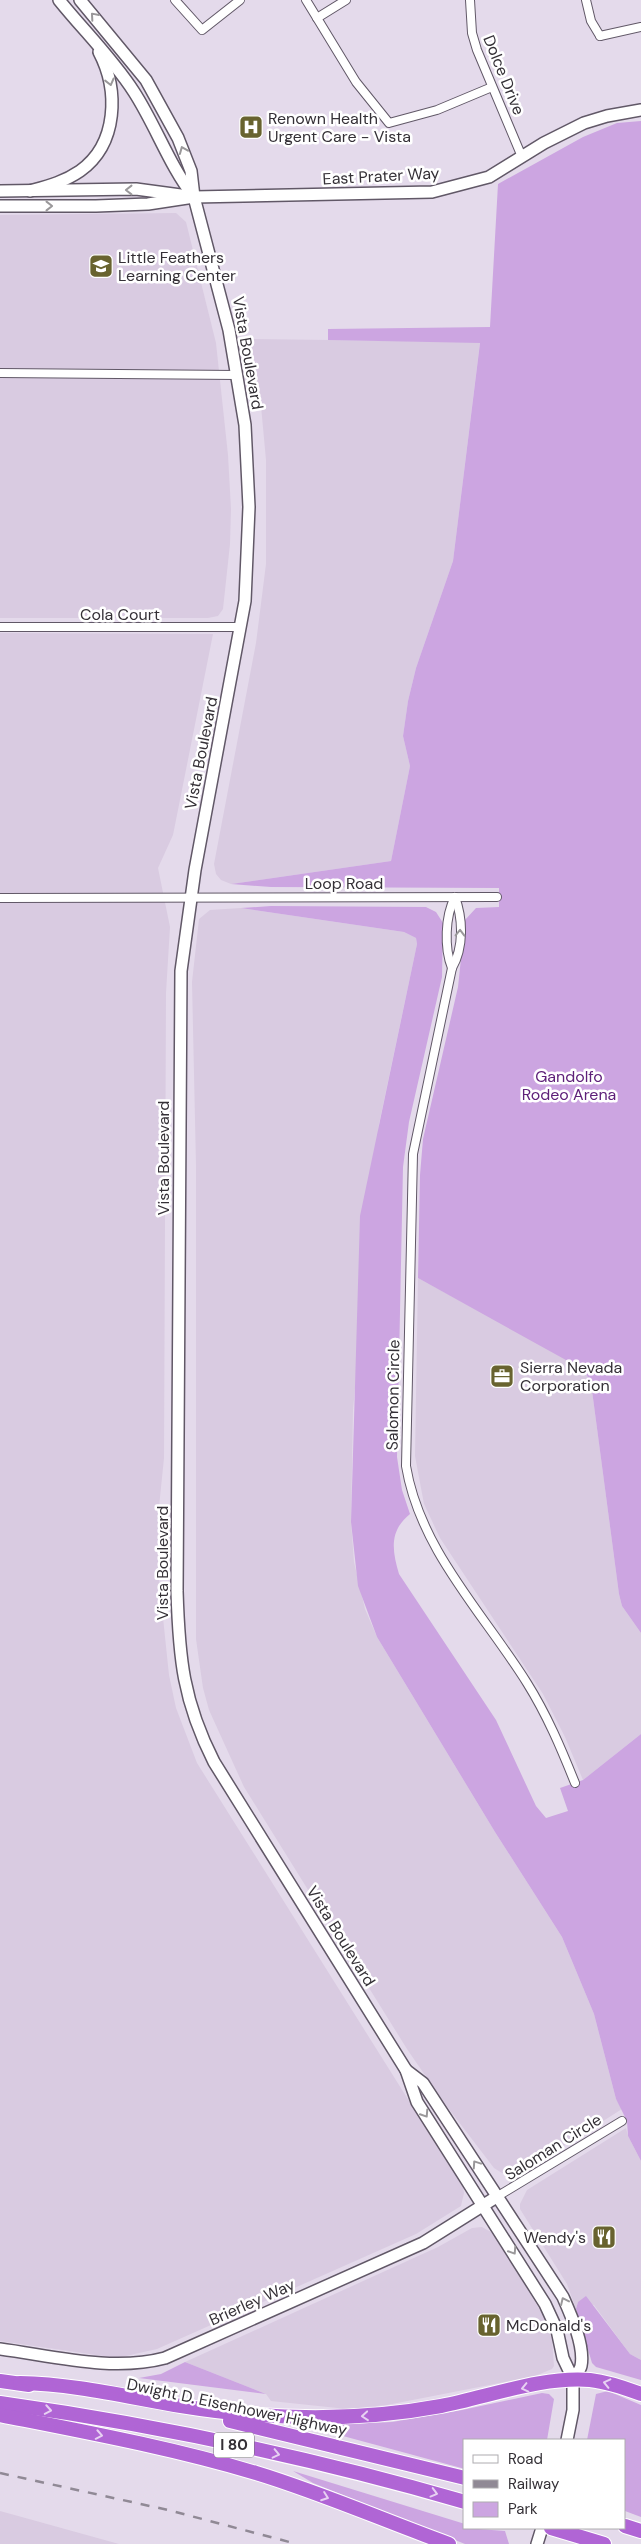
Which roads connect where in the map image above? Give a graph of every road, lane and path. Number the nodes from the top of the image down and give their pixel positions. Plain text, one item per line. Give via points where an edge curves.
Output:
1 (59, 0) edge
2 (80, 0) edge
3 (175, 0) edge
4 (240, 0) edge
5 (306, 0) edge
6 (346, 0) edge
7 (470, 0) edge
8 (586, 0) edge
9 (317, 18) junction
10 (641, 27) edge
11 (92, 37) junction
12 (492, 87) junction
13 (641, 110) edge
14 (522, 157) junction
15 (0, 191) edge
16 (30, 191) junction
17 (194, 197) junction
18 (0, 206) edge
19 (0, 373) edge
20 (237, 375) junction
21 (0, 627) edge
22 (241, 628) junction
23 (190, 896) junction
24 (455, 897) junction
25 (497, 897) dead end
26 (0, 898) edge
27 (452, 968) junction
28 (575, 1783) dead end
29 (406, 2070) junction
30 (622, 2120) dead end
31 (498, 2196) junction
32 (484, 2206) junction
33 (0, 2349) edge
34 (573, 2379) junction
35 (0, 2381) edge
36 (20, 2383) junction
37 (641, 2394) edge
38 (0, 2403) edge
39 (0, 2415) edge
40 (567, 2439) edge
41 (463, 2478) edge
42 (463, 2501) edge
43 (626, 2526) edge
44 (542, 2529) edge
45 (554, 2529) edge
46 (641, 2531) edge
47 (449, 2544) edge
48 (537, 2544) edge
49 (604, 2544) edge

1 - 11 main road, Vista Boulevard
17 -> 2 main road, Vista Boulevard via 191,171 162,106 146,80
3 - 4 street via 202,30
5 - 9 street
6 - 9 street
7 - 12 street, Dolce Drive via 472,33
8 - 10 street via 599,39
9 - 12 street via 356,82 389,123 437,110
11 -> 16 main road via 112,89 113,108 106,136 95,156 81,170 58,184
11 - 17 main road, Vista Boulevard via 135,94 176,174
12 - 14 street, Dolce Drive
13 - 14 main road, East Prater Way via 584,123
14 - 17 main road, East Prater Way via 489,176 432,192
15 - 16 main road, East Prater Way
17 -> 16 main road, East Prater Way via 136,190
18 -> 17 main road, East Prater Way via 148,204
17 - 20 main road, Vista Boulevard via 220,291
19 - 20 street
20 - 22 main road, Vista Boulevard via 248,465 249,507
21 - 22 street, Cola Court
22 - 23 main road, Vista Boulevard
23 - 24 street, Loop Road
23 - 26 street, Loop Road
23 - 29 main road, Vista Boulevard via 180,971 179,1010 178,1643 182,1673 192,1711 214,1762
24 - 25 street, Loop Road
24 - 27 street, Salomon Circle via 448,917
27 -> 24 street, Salomon Circle via 460,949 461,916
27 - 28 street, Salomon Circle via 413,1154 406,1466 414,1500 429,1537 530,1687 557,1738
31 -> 29 main road, Vista Boulevard via 422,2083
29 -> 32 main road, Vista Boulevard via 417,2102
30 - 31 street, Saloman Circle
31 - 32 main road, Brierley Way
34 -> 31 main road, Vista Boulevard via 580,2368 581,2356 574,2323 551,2276
32 - 33 main road, Brierley Way via 424,2243 165,2358 116,2364
32 -> 34 main road, Vista Boulevard via 545,2304
34 -> 36 highway via 417,2410 326,2418 222,2412 58,2384
37 -> 34 highway via 606,2383
34 - 40 main road, Vista Boulevard via 573,2410
35 - 36 highway, Dwight D. Eisenhower Highway / I 80
36 - 41 highway, Dwight D. Eisenhower Highway / I 80 via 241,2423
38 -> 42 highway, I 80 via 153,2428 264,2451
39 -> 47 highway via 185,2454 258,2474
43 - 46 highway
44 - 48 main road
45 - 49 highway

